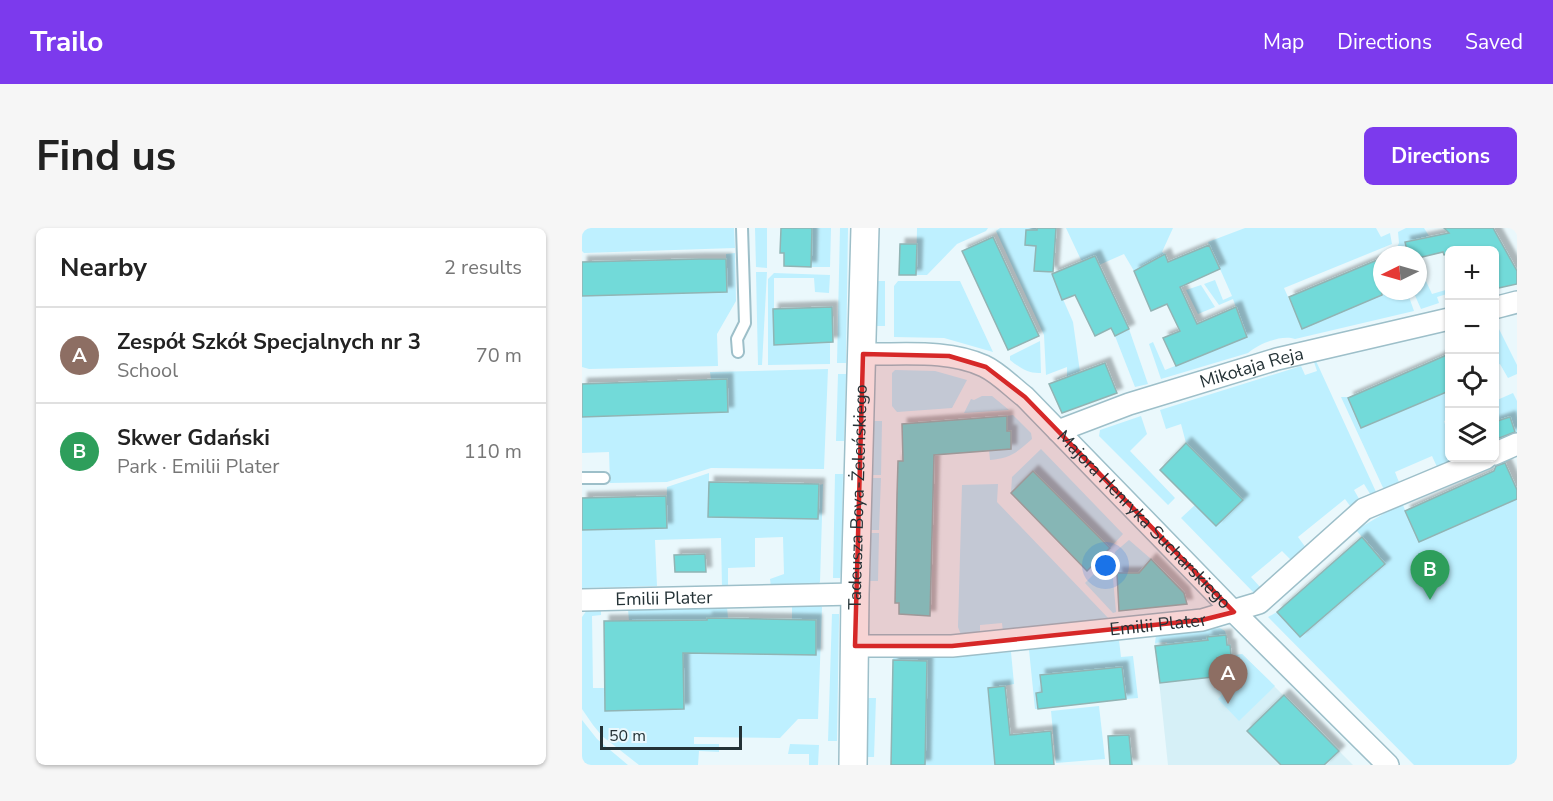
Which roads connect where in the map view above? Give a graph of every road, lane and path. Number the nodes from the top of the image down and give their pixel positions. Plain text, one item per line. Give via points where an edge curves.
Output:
1 (742, 228) edge
2 (865, 228) edge
3 (1517, 302) edge
4 (1499, 307) edge
5 (1445, 320) edge
6 (738, 352) dead end
7 (863, 354) junction
8 (1058, 431) junction
9 (1517, 444) edge
10 (1499, 452) edge
11 (1476, 462) edge
12 (582, 478) edge
13 (604, 478) dead end
14 (855, 594) junction
15 (582, 600) edge
16 (1234, 612) junction
17 (855, 646) junction
18 (854, 765) edge
19 (1388, 765) edge

1 - 6 lane via 745,323 737,339
2 - 7 street, Tadeusza Boya-Żeleńskiego
3 - 4 street
5 - 8 street, Mikołaja Reja via 1277,359 1129,404
7 - 8 street, Majora Henryka Sucharskiego via 940,355 969,360 986,367 1025,397
7 - 14 street, Tadeusza Boya-Żeleńskiego
8 - 16 street, Majora Henryka Sucharskiego
9 - 10 street
11 - 16 street, Emilii Plater via 1364,509 1259,603
12 - 13 lane
14 - 15 street, Emilii Plater
14 - 17 street, Tadeusza Boya-Żeleńskiego
16 - 17 street, Emilii Plater via 1202,620 952,646
16 - 19 street, Majora Henryka Sucharskiego
17 - 18 street, Tadeusza Boya-Żeleńskiego

